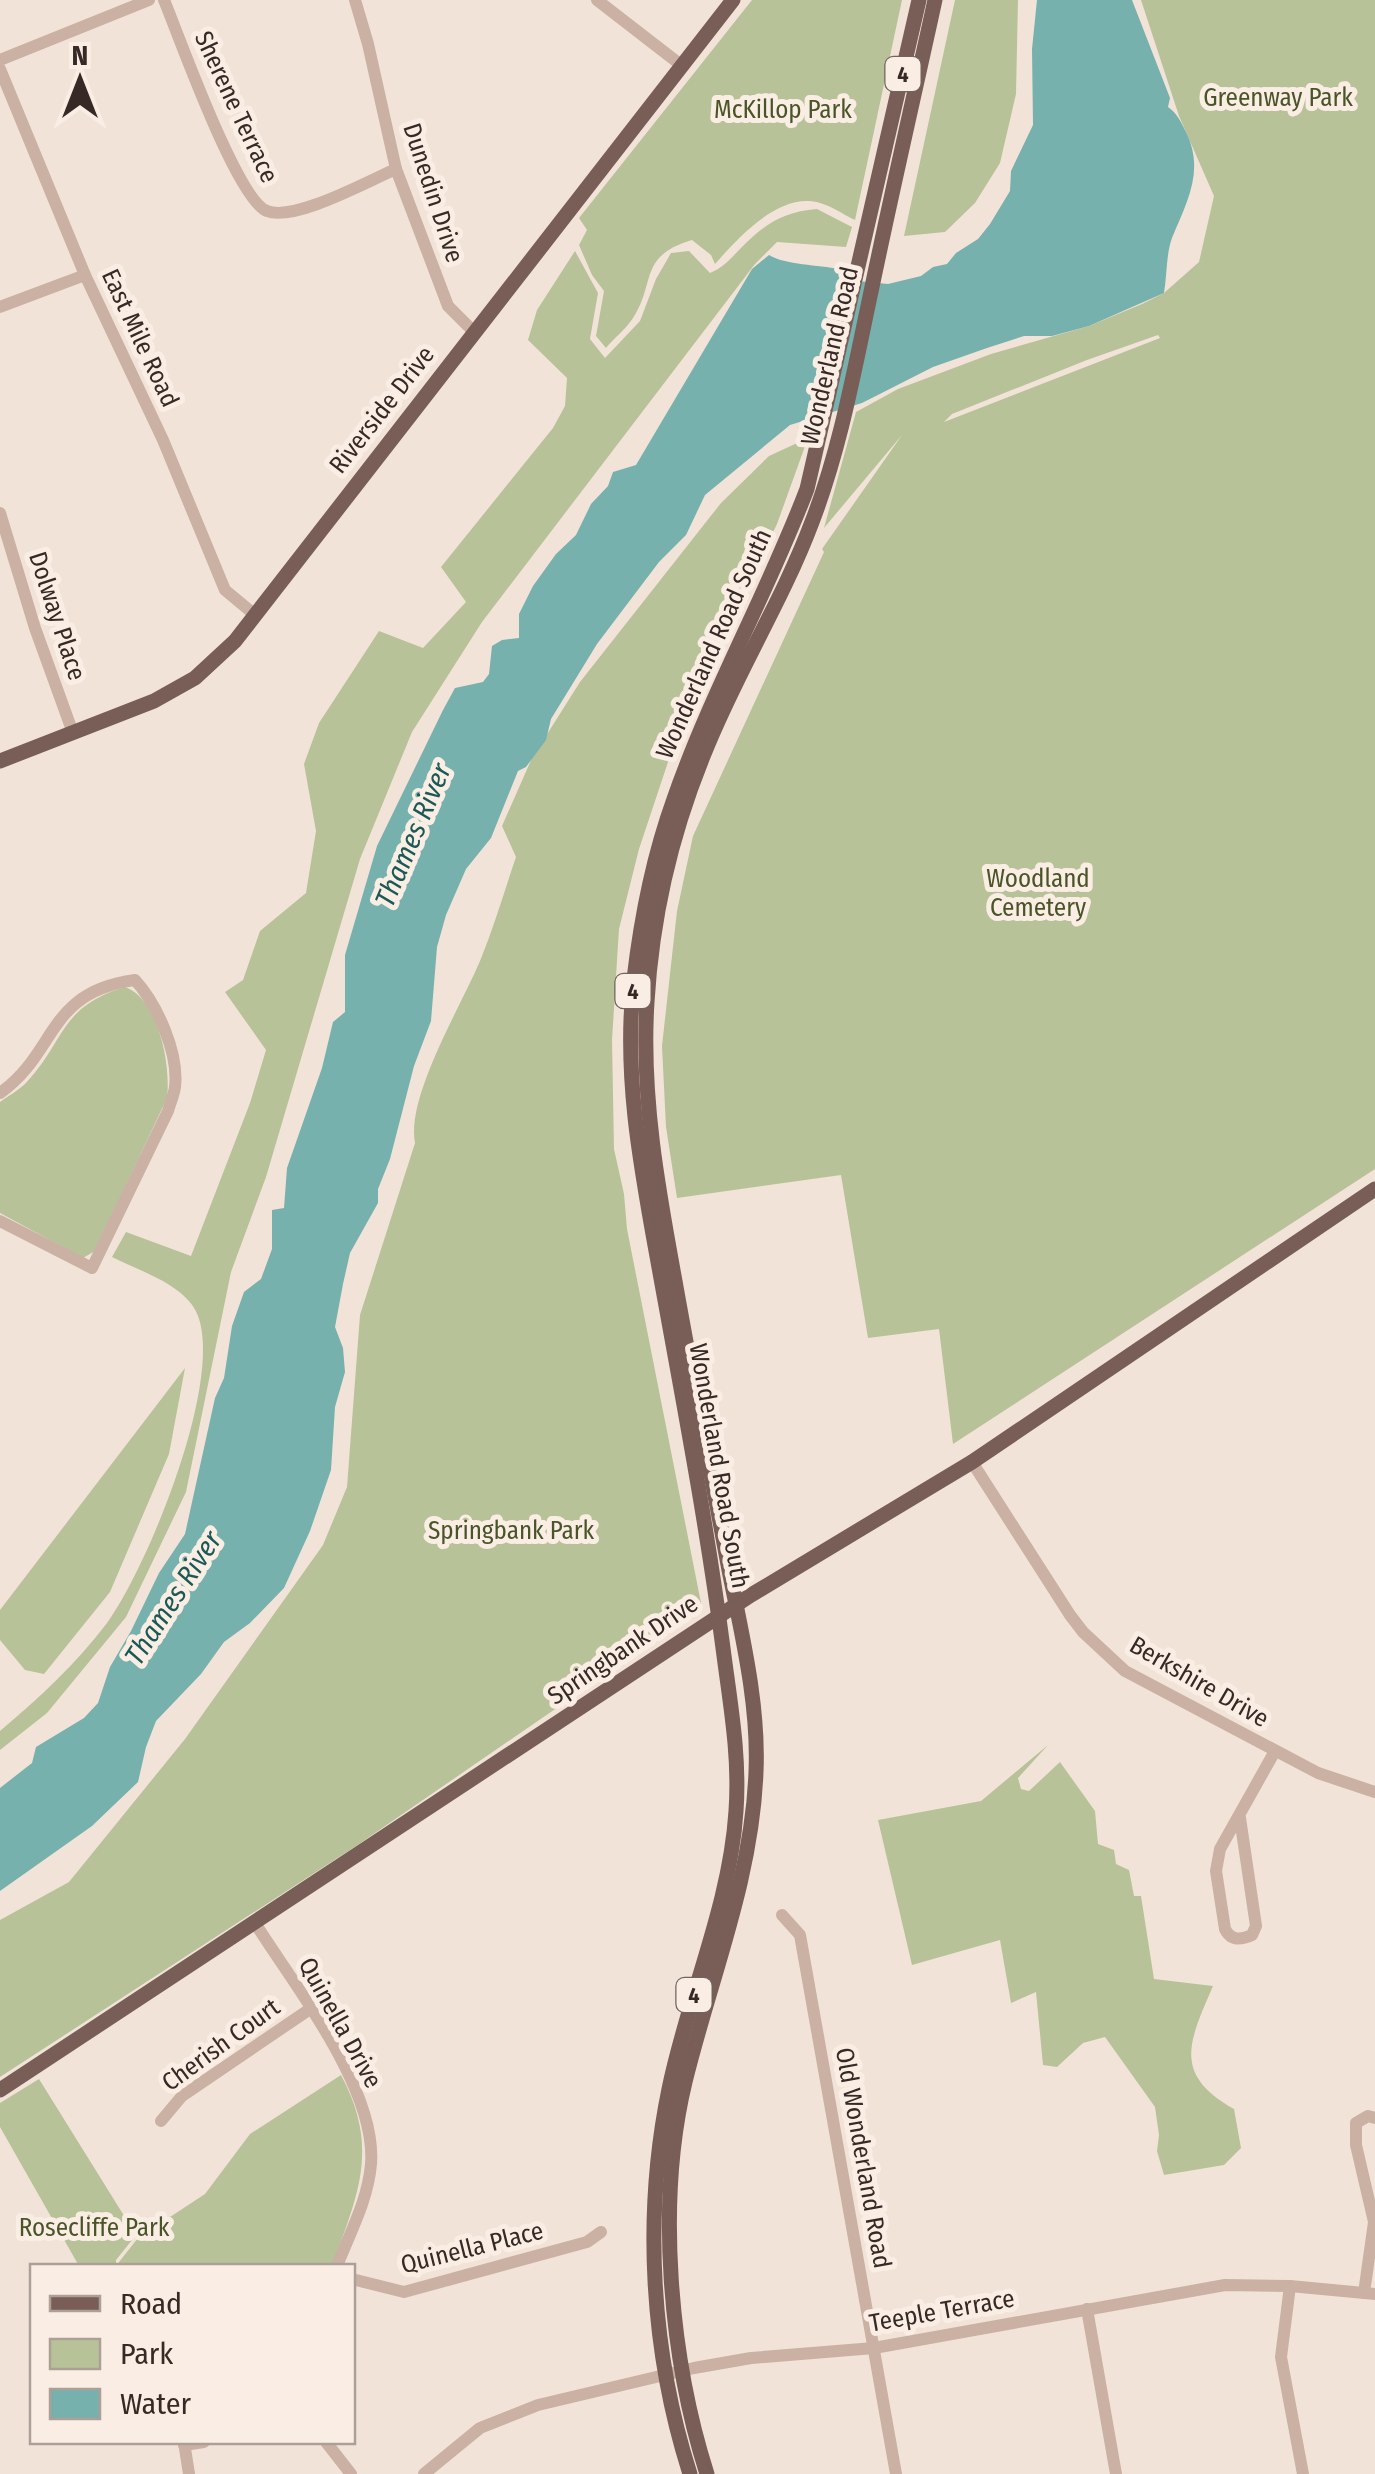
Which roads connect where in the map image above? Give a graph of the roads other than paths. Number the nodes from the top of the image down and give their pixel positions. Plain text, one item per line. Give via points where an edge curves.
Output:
1 (149, 0) edge
2 (164, 0) edge
3 (354, 0) edge
4 (597, 0) edge
5 (733, 0) edge
6 (919, 0) edge
7 (935, 0) edge
8 (0, 60) edge
9 (681, 64) junction
10 (0, 68) edge
11 (895, 146) junction
12 (396, 169) junction
13 (84, 275) junction
14 (0, 307) edge
15 (474, 332) junction
16 (814, 491) junction
17 (0, 513) edge
18 (256, 615) junction
19 (73, 733) junction
20 (0, 761) edge
21 (0, 1093) edge
22 (1375, 1189) edge
23 (0, 1220) edge
24 (972, 1462) junction
25 (736, 1606) junction
26 (719, 1616) junction
27 (1275, 1752) junction
28 (1375, 1792) edge
29 (1240, 1818) junction
30 (782, 1915) dead end
31 (255, 1923) junction
32 (310, 2009) junction
33 (0, 2090) edge
34 (1375, 2118) edge
35 (161, 2121) dead end
36 (1374, 2213) edge
37 (600, 2232) dead end
38 (338, 2264) edge
39 (355, 2280) edge
40 (1290, 2286) junction
41 (1370, 2293) edge
42 (1087, 2309) junction
43 (874, 2348) junction
44 (674, 2373) junction
45 (184, 2444) edge
46 (328, 2444) edge
47 (189, 2474) edge
48 (350, 2474) edge
49 (424, 2474) edge
50 (690, 2474) edge
51 (707, 2474) edge
52 (896, 2474) edge
53 (1116, 2474) edge
54 (1302, 2474) edge

1 - 8 street
2 - 12 street, Sherene Terrace via 230,160 246,192 266,211 312,205
3 - 12 street, Dunedin Drive
4 - 9 street
5 - 9 main road, Riverside Drive
6 - 11 main road, 4
7 - 11 main road
9 - 15 main road, Riverside Drive
10 - 13 street, East Mile Road
11 - 16 main road, Wonderland Road / 4
12 - 15 street, Dunedin Drive via 448,306
13 - 14 street
13 - 18 street, East Mile Road via 225,590
15 - 18 main road, Riverside Drive
16 - 25 main road, Wonderland Road South / 4 via 791,573 686,803 666,872 647,999 656,1171
16 - 26 main road, Wonderland Road South / 4 via 675,794 650,880 634,979 632,1088 645,1201
17 - 19 street, Dolway Place
18 - 19 main road, Riverside Drive via 195,678
19 - 20 main road, Riverside Drive
21 - 23 street via 27,1070 50,1031 85,995 135,980 150,996 176,1085 92,1268
22 - 24 main road, Springbank Drive
24 - 25 main road, Springbank Drive
24 - 27 street, Berkshire Drive via 1083,1632 1125,1671
25 - 26 main road, Springbank Drive
25 - 44 main road, Wonderland Road South / 4 via 756,1734 754,1814 742,1886 680,2110 671,2255
26 - 31 main road, Springbank Drive
26 - 44 main road, Wonderland Road South / 4 via 737,1744 736,1811 729,1868 669,2088 656,2168 655,2255
27 - 28 street, Berkshire Drive
27 - 29 street
29 - 29 street via 1220,1849 1216,1871 1225,1929 1239,1939 1256,1926
30 - 43 street, Old Wonderland Road via 800,1934
31 - 32 street, Quinella Drive
31 - 33 main road, Springbank Drive
32 - 35 street, Cherish Court via 182,2096
32 - 38 street, Quinella Drive via 360,2096 371,2160 366,2196
34 - 36 street via 1356,2123
36 - 41 street
37 - 39 street, Quinella Place via 587,2242 404,2292
40 - 41 street
40 - 42 street, Teeple Terrace via 1225,2285
40 - 54 street via 1281,2357
42 - 43 street, Teeple Terrace
42 - 53 street
43 - 44 street, Teeple Terrace via 751,2358
43 - 52 street, Old Wonderland Road
44 - 49 street, Teeple Terrace via 538,2404 480,2428
44 - 50 main road, Wonderland Road South / 4
44 - 51 main road, Wonderland Road South / 4
45 - 47 street
46 - 48 street

